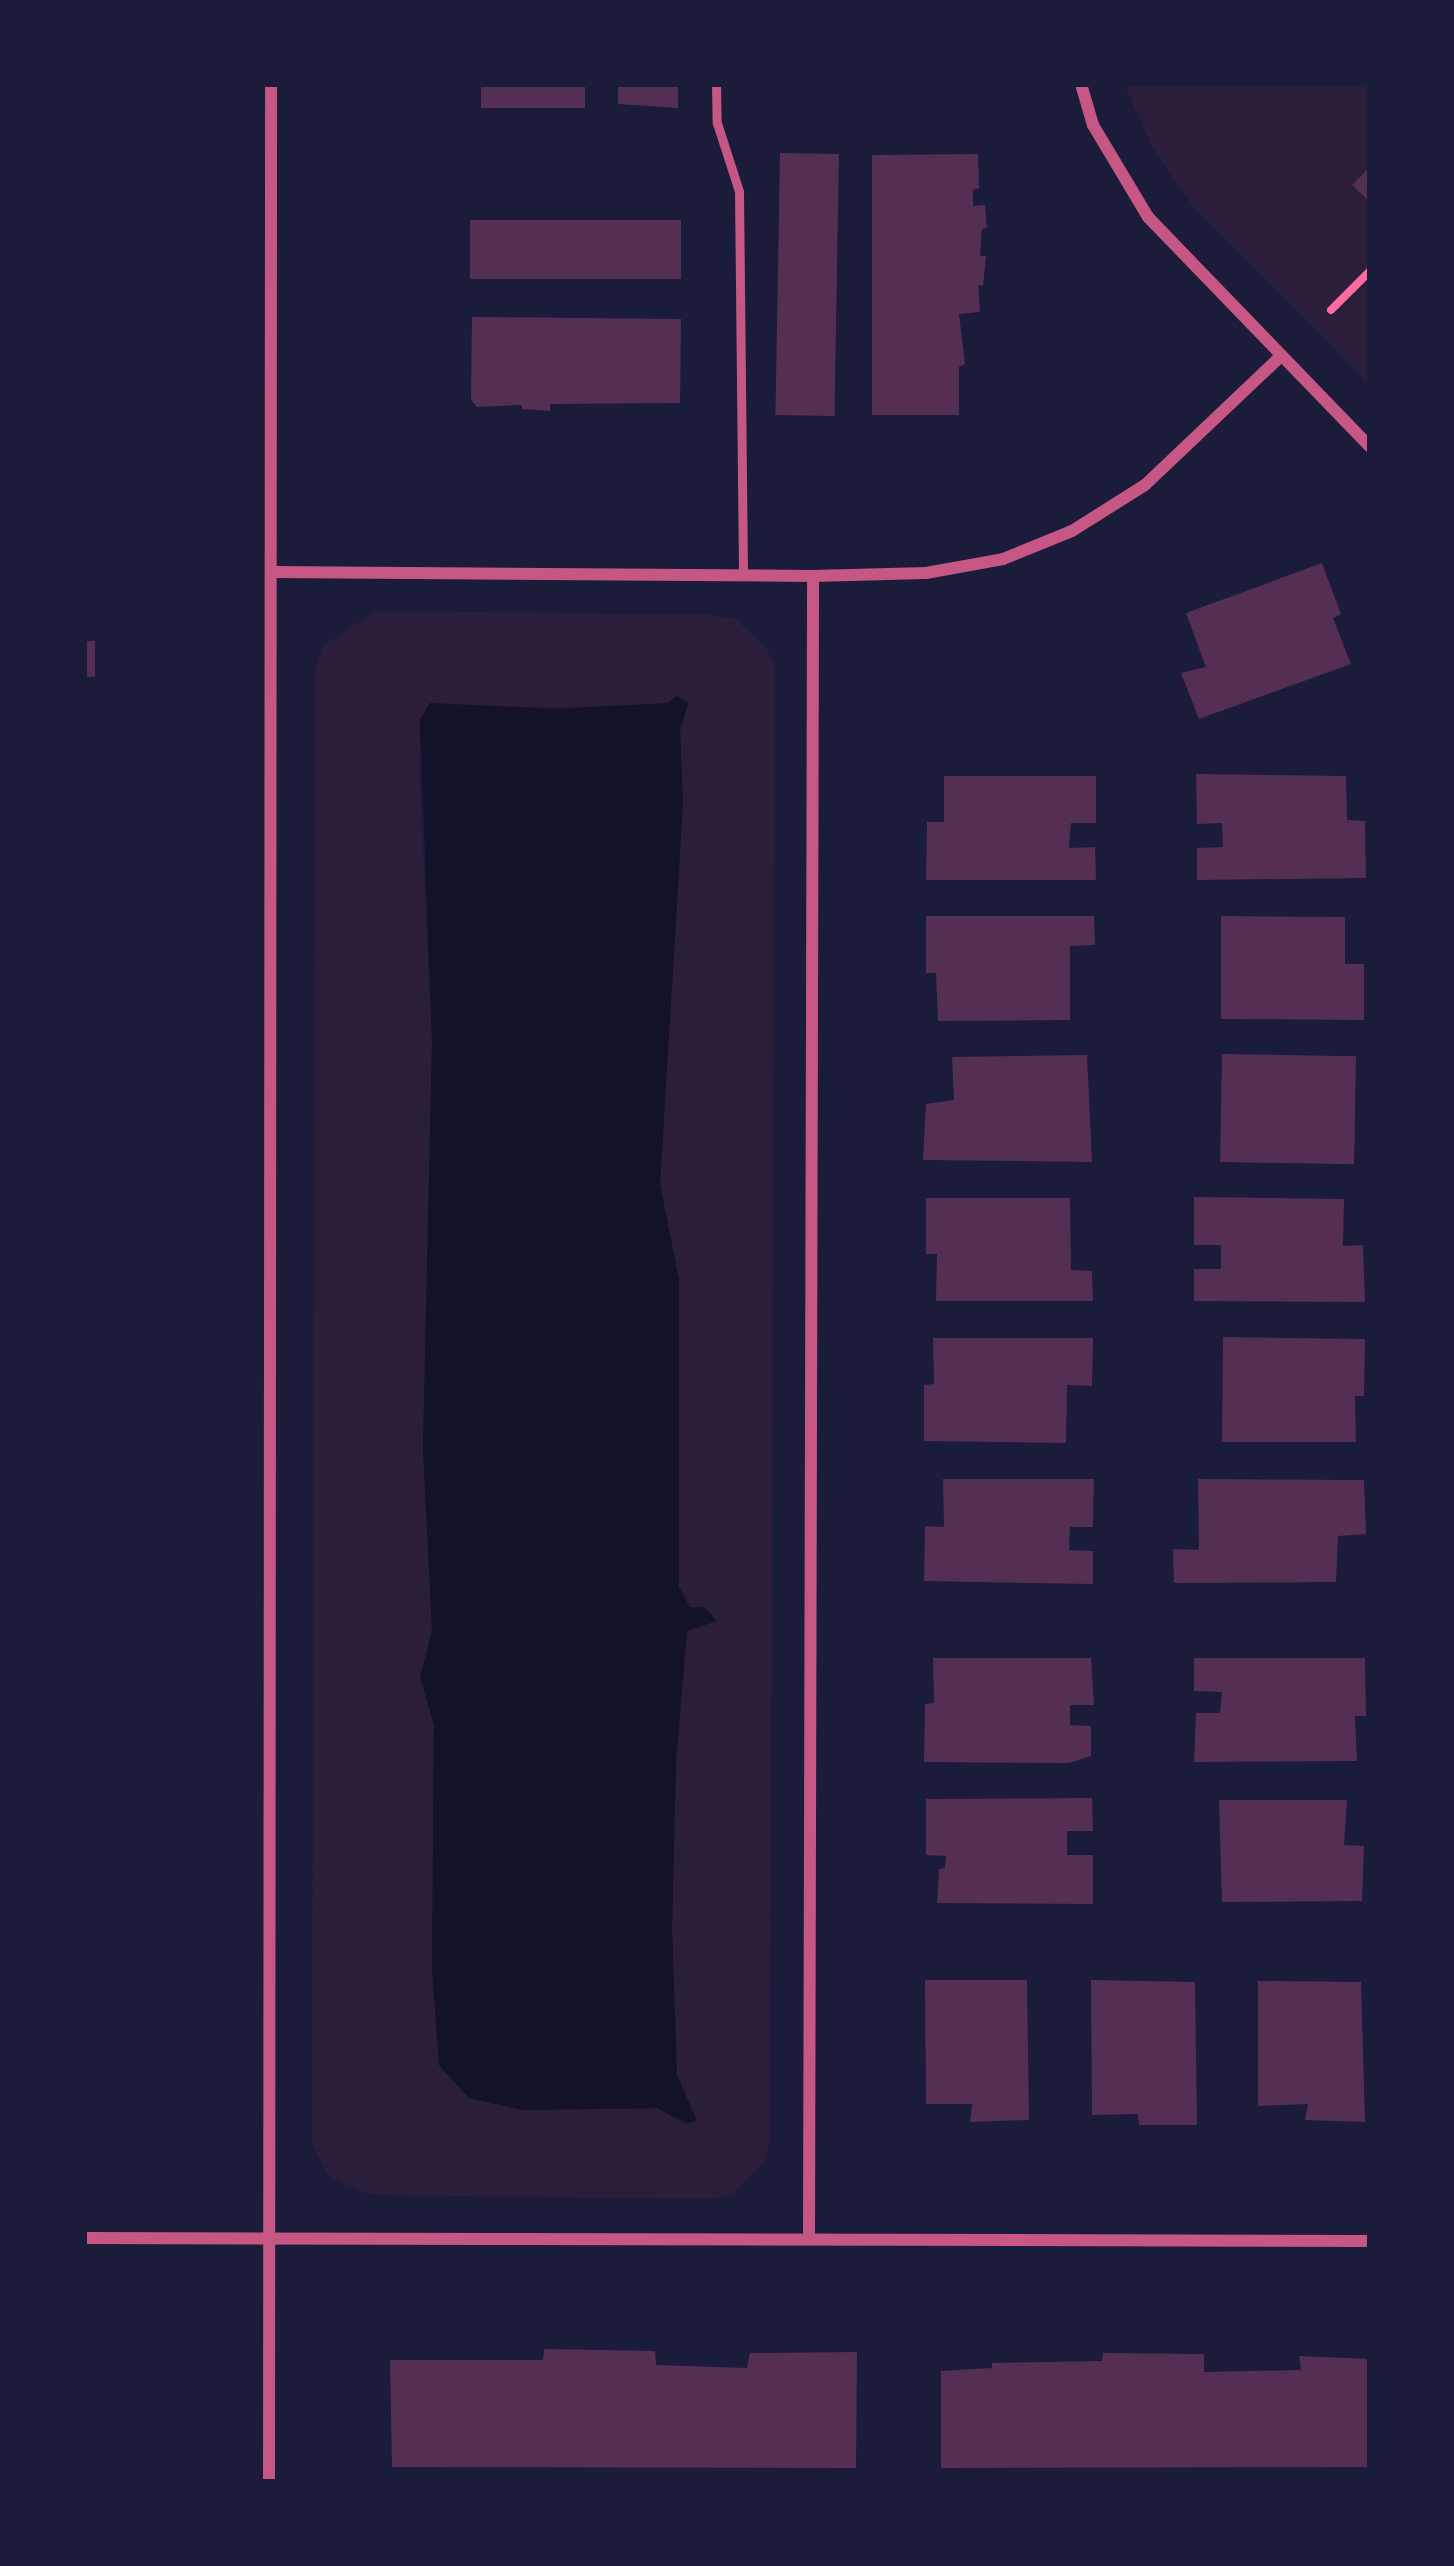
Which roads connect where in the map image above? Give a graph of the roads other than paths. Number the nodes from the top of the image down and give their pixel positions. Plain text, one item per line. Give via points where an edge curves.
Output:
1 (271, 84) edge
2 (716, 84) edge
3 (1081, 84) edge
4 (1281, 356) junction
5 (1370, 447) edge
6 (271, 572) junction
7 (743, 576) junction
8 (813, 576) junction
9 (84, 2238) edge
10 (269, 2238) junction
11 (808, 2239) junction
12 (1370, 2241) edge
13 (269, 2482) edge

1 - 6 street
2 - 7 lane via 717,123 739,191
3 - 4 street via 1094,125 1148,218
4 - 5 street
4 - 8 street via 1145,485 1072,532 1003,559 926,573
6 - 7 street
6 - 10 street
7 - 8 street
8 - 11 street
9 - 10 street
10 - 11 street
10 - 13 street
11 - 12 street

